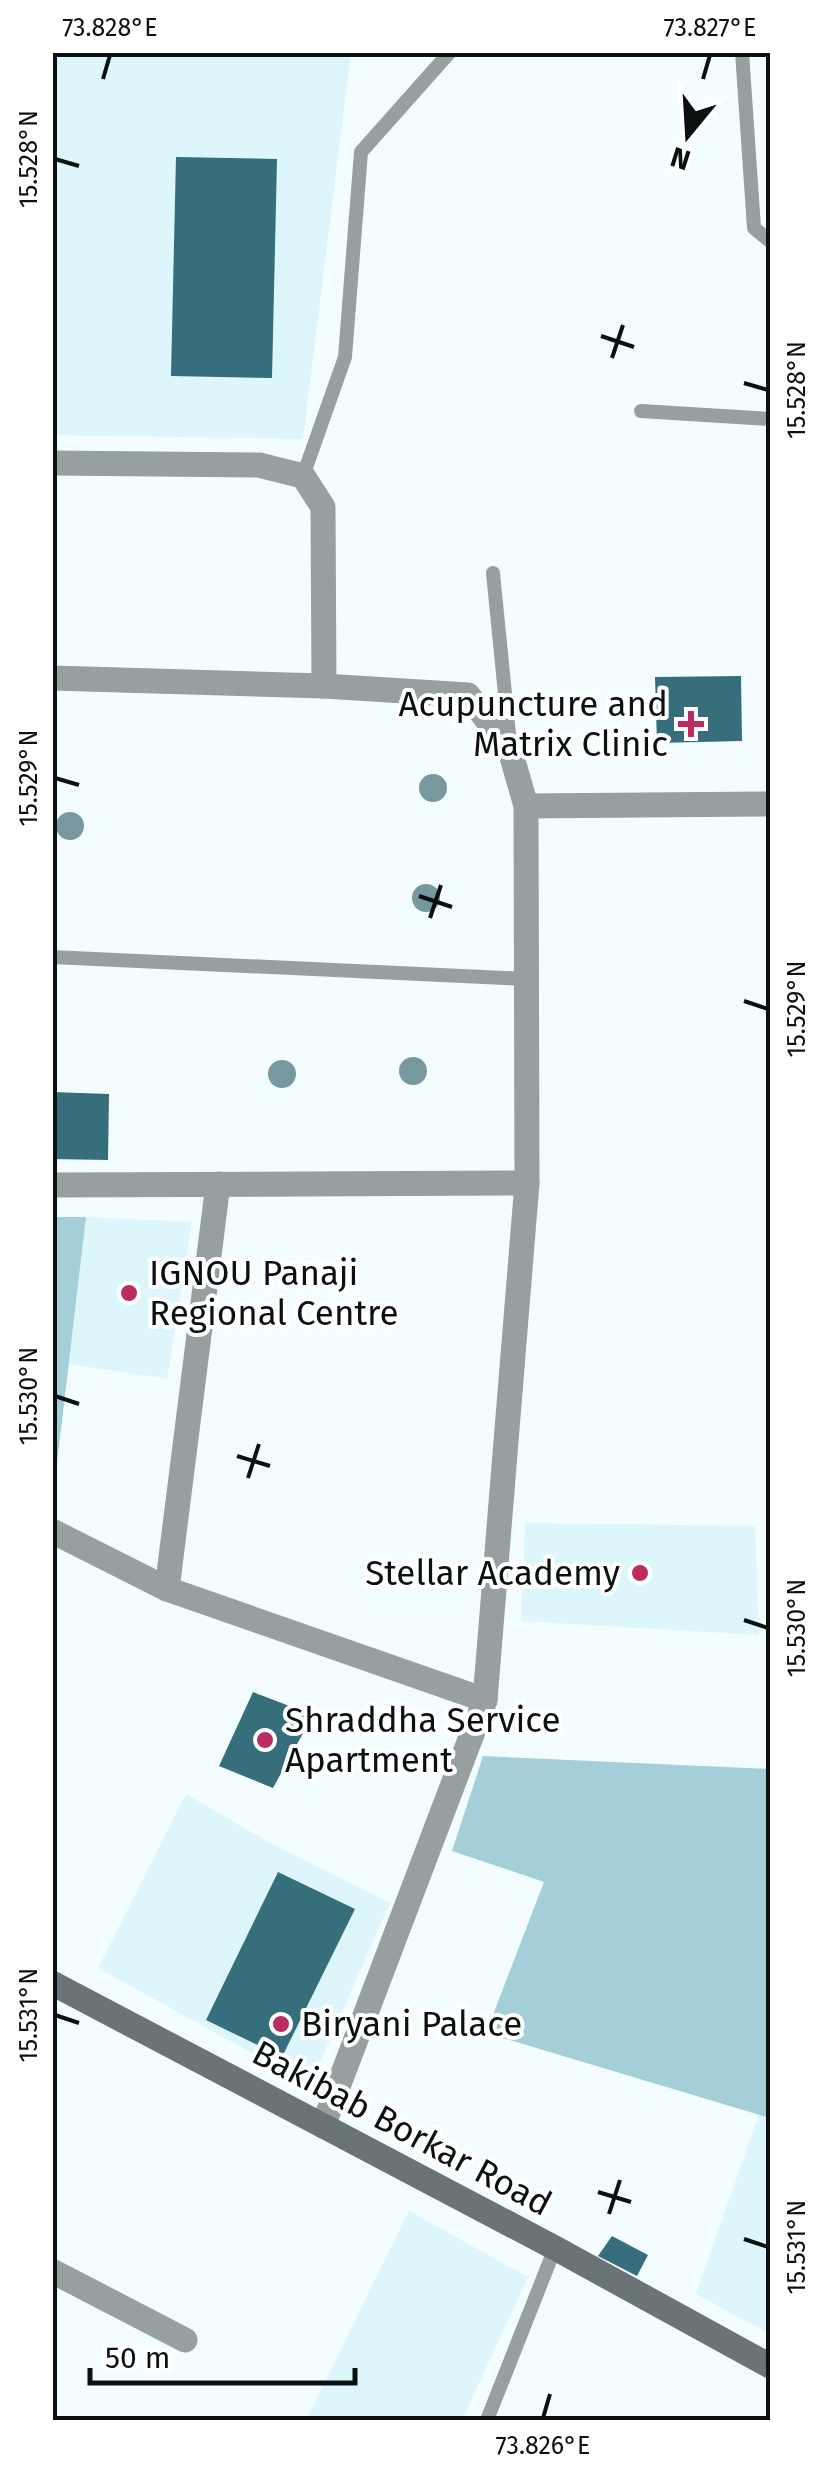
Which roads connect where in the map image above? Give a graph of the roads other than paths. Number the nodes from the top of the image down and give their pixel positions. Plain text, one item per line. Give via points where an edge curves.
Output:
1 (450, 52) edge
2 (742, 52) edge
3 (770, 241) edge
4 (642, 411) dead end
5 (770, 419) edge
6 (52, 463) edge
7 (302, 476) junction
8 (493, 574) dead end
9 (52, 678) edge
10 (324, 686) junction
11 (510, 750) junction
12 (770, 804) edge
13 (526, 806) junction
14 (52, 957) edge
15 (526, 979) junction
16 (218, 1184) junction
17 (527, 1184) junction
18 (52, 1185) edge
19 (52, 1531) edge
20 (167, 1590) junction
21 (485, 1700) junction
22 (52, 1983) edge
23 (323, 2126) junction
24 (555, 2248) junction
25 (52, 2271) edge
26 (185, 2340) dead end
27 (770, 2366) edge
28 (487, 2420) edge

1 - 7 lane via 361,152 345,357
2 - 3 lane via 754,228
4 - 5 lane
6 - 7 street via 259,465
7 - 10 street via 323,507
8 - 11 lane
9 - 10 street
10 - 11 street via 468,695
11 - 13 street
12 - 13 street
13 - 15 street
14 - 15 lane
15 - 17 street
16 - 17 street
16 - 18 street
16 - 20 street
17 - 21 street
19 - 20 street
20 - 21 street
21 - 23 street
22 - 23 street, Bakibab Borkar Road
23 - 24 street, Bakibab Borkar Road
24 - 27 street, Bakibab Borkar Road
24 - 28 lane
25 - 26 street

